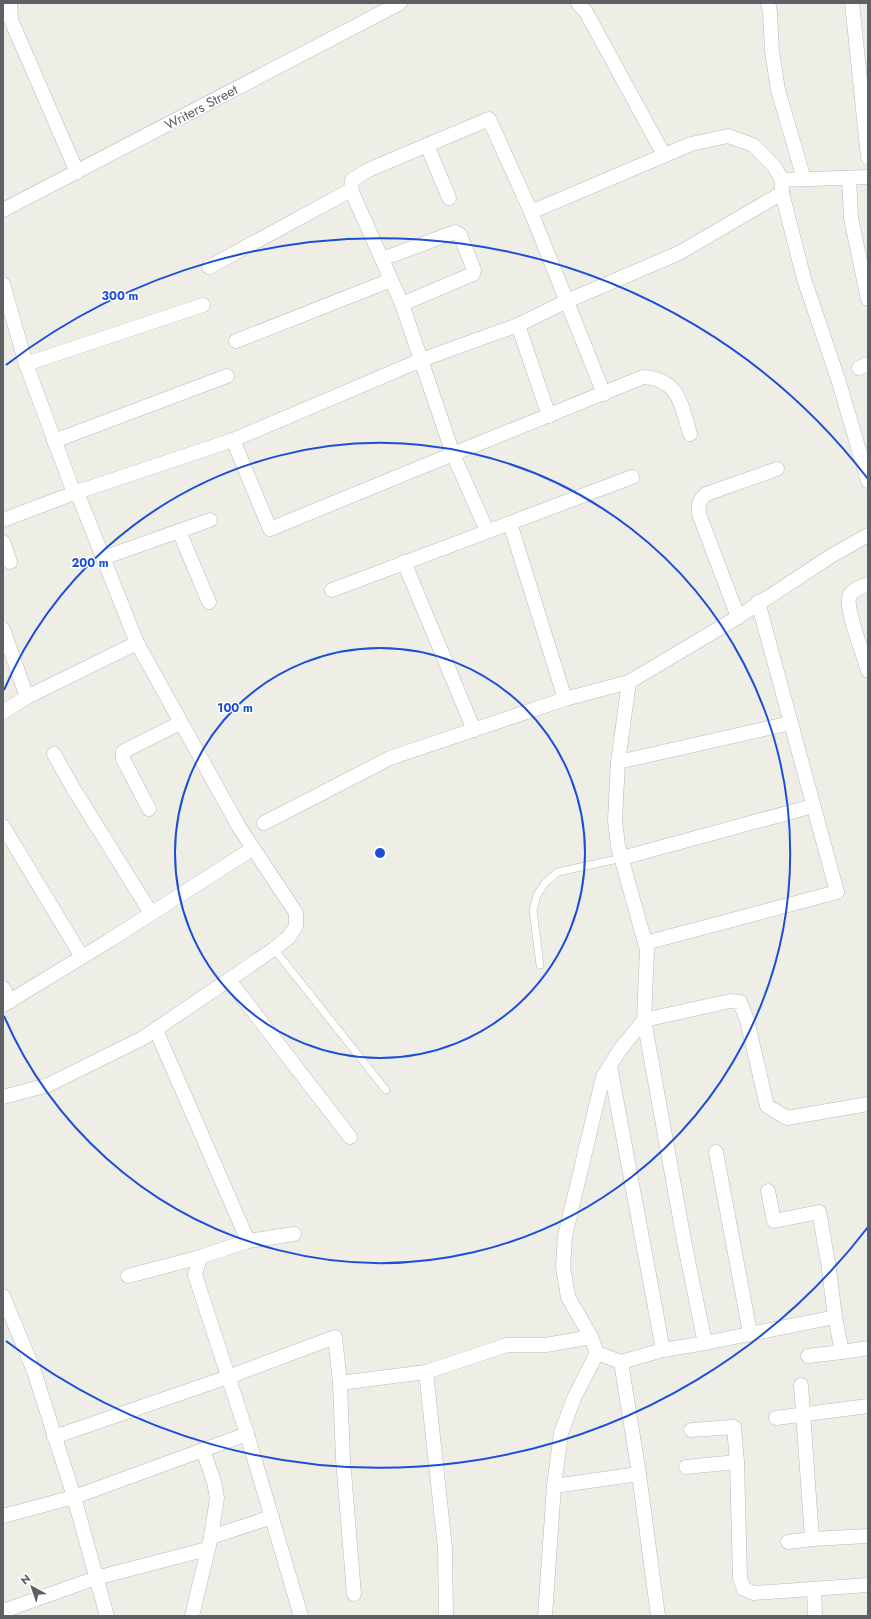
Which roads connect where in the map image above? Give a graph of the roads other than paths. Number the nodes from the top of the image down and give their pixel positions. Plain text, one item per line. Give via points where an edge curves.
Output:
1 (6, 3) edge
2 (10, 3) edge
3 (400, 3) edge
4 (578, 3) edge
5 (768, 3) edge
6 (852, 3) edge
7 (3, 4) edge
8 (427, 145) junction
9 (664, 154) junction
10 (868, 157) edge
11 (77, 172) junction
12 (868, 177) edge
13 (849, 178) junction
14 (804, 179) junction
15 (782, 186) junction
16 (351, 190) junction
17 (449, 198) dead end
18 (3, 210) edge
19 (531, 212) junction
20 (382, 259) junction
21 (209, 267) dead end
22 (391, 280) junction
23 (3, 284) edge
24 (868, 299) edge
25 (567, 301) junction
26 (402, 304) junction
27 (203, 305) dead end
28 (6, 306) edge
29 (518, 325) junction
30 (236, 341) dead end
31 (421, 360) junction
32 (26, 364) junction
33 (227, 376) dead end
34 (604, 394) junction
35 (549, 416) junction
36 (690, 434) dead end
37 (233, 440) junction
38 (54, 441) junction
39 (453, 454) junction
40 (777, 469) dead end
41 (632, 477) dead end
42 (868, 481) edge
43 (76, 493) junction
44 (3, 520) edge
45 (210, 520) dead end
46 (510, 523) junction
47 (178, 531) junction
48 (487, 531) junction
49 (868, 535) edge
50 (3, 542) edge
51 (103, 558) junction
52 (10, 562) dead end
53 (404, 562) junction
54 (868, 584) edge
55 (332, 590) dead end
56 (209, 602) dead end
57 (758, 602) junction
58 (738, 616) junction
59 (3, 629) edge
60 (136, 643) junction
61 (868, 670) edge
62 (629, 682) junction
63 (27, 697) junction
64 (565, 699) junction
65 (3, 712) edge
66 (180, 723) junction
67 (791, 723) junction
68 (474, 730) junction
69 (54, 754) dead end
70 (618, 762) junction
71 (813, 806) junction
72 (149, 808) dead end
73 (264, 823) dead end
74 (3, 826) edge
75 (252, 849) junction
76 (622, 858) junction
77 (151, 913) junction
78 (645, 943) junction
79 (274, 949) junction
80 (82, 956) junction
81 (540, 965) dead end
82 (229, 980) junction
83 (3, 988) edge
84 (7, 1003) edge
85 (644, 1020) junction
86 (156, 1030) junction
87 (610, 1066) junction
88 (386, 1090) dead end
89 (3, 1097) edge
90 (868, 1104) edge
91 (350, 1137) dead end
92 (716, 1152) dead end
93 (768, 1191) dead end
94 (294, 1234) dead end
95 (248, 1241) junction
96 (200, 1257) junction
97 (128, 1276) dead end
98 (4, 1303) edge
99 (834, 1317) junction
100 (750, 1333) junction
101 (591, 1337) junction
102 (705, 1343) junction
103 (868, 1348) edge
104 (663, 1350) junction
105 (842, 1352) junction
106 (597, 1353) junction
107 (808, 1356) dead end
108 (620, 1362) junction
109 (426, 1372) junction
110 (228, 1377) junction
111 (340, 1383) junction
112 (801, 1385) dead end
113 (868, 1406) edge
114 (804, 1414) junction
115 (776, 1418) dead end
116 (691, 1430) dead end
117 (247, 1434) junction
118 (54, 1437) junction
119 (203, 1450) junction
120 (737, 1462) junction
121 (686, 1467) dead end
122 (639, 1474) junction
123 (554, 1486) junction
124 (74, 1497) junction
125 (3, 1516) edge
126 (272, 1517) junction
127 (868, 1536) edge
128 (812, 1539) junction
129 (788, 1542) dead end
130 (209, 1543) junction
131 (96, 1578) junction
132 (868, 1585) edge
133 (814, 1589) junction
134 (354, 1594) dead end
135 (3, 1612) edge
136 (107, 1616) edge
137 (192, 1616) edge
138 (301, 1616) edge
139 (446, 1616) edge
140 (545, 1616) edge
141 (658, 1616) edge
142 (815, 1616) edge

1 - 7 street
2 - 11 street via 11,20
3 - 11 street, Writers Street
4 - 9 street via 586,12
5 - 14 street via 778,90
6 - 10 street
8 - 16 street via 368,170 352,180
8 - 17 street
8 - 19 street via 489,119
9 - 15 street via 691,144 728,136 753,145 774,166
9 - 19 street
11 - 18 street, Writers Street
12 - 13 street
13 - 14 street
13 - 24 street via 851,218
14 - 15 street
15 - 25 street via 679,253
15 - 42 street via 804,279
16 - 20 street
16 - 21 street
19 - 25 street
20 - 22 street
20 - 26 street via 452,232 460,235 474,270 473,274
22 - 26 street
22 - 30 street
23 - 28 street
25 - 29 street
25 - 34 street
26 - 31 street
27 - 32 street
28 - 32 street
29 - 31 street
29 - 35 street
31 - 37 street
31 - 39 street
32 - 38 street
33 - 38 street
34 - 35 street
34 - 36 street via 643,377 657,378 669,384 675,391
35 - 39 street
37 - 39 street via 270,529
37 - 43 street
38 - 43 street
39 - 48 street
40 - 58 street via 706,494 700,499 698,506
41 - 46 street
43 - 44 street
43 - 51 street
45 - 47 street
46 - 48 street
46 - 64 street
47 - 51 street
47 - 56 street
48 - 53 street
49 - 57 street
50 - 52 street
51 - 60 street
53 - 55 street
53 - 68 street
54 - 61 street via 859,587 849,598
57 - 58 street
57 - 67 street
58 - 62 street
59 - 63 street
60 - 63 street
60 - 66 street
62 - 64 street
62 - 70 street
63 - 65 street
64 - 68 street
66 - 72 street via 123,752 123,759
66 - 75 street
67 - 70 street
67 - 71 street
68 - 73 street via 390,758
69 - 77 street
70 - 76 street via 615,820
71 - 76 street
71 - 78 street via 837,892
74 - 80 street
75 - 77 street
75 - 79 street via 296,913 296,926 289,937
76 - 78 street
76 - 81 lane via 558,872 545,883 537,895 533,910
77 - 80 street
78 - 85 street via 647,950
79 - 82 street
79 - 88 lane
80 - 84 street
82 - 86 street
82 - 91 street
83 - 84 street
85 - 87 street
85 - 90 street via 730,1001 740,1002 747,1020 767,1106 788,1118
85 - 102 street
86 - 89 street via 48,1085
86 - 95 street
87 - 101 street via 603,1077 564,1236 563,1268 568,1297
87 - 104 street
92 - 100 street
93 - 99 street via 774,1221 819,1212
94 - 95 street
95 - 96 street
96 - 97 street
96 - 110 street via 195,1275
98 - 118 street via 34,1371
99 - 100 street
99 - 105 street
100 - 102 street
101 - 106 street
101 - 109 street via 546,1345 507,1345
102 - 104 street
103 - 105 street
104 - 108 street
105 - 107 street
106 - 108 street
106 - 123 street via 574,1398 561,1433
108 - 122 street
109 - 111 street
109 - 139 street via 445,1548
110 - 111 street via 335,1337
110 - 117 street
110 - 118 street
111 - 134 street
112 - 114 street
113 - 114 street
114 - 115 street
114 - 128 street
116 - 120 street via 734,1427
117 - 119 street
117 - 126 street
118 - 124 street
119 - 124 street
119 - 130 street via 217,1498
120 - 121 street
120 - 133 street via 741,1583 744,1589 754,1593
122 - 123 street
122 - 141 street
123 - 140 street
124 - 125 street
124 - 131 street
126 - 130 street
126 - 138 street
127 - 128 street
128 - 129 street
130 - 131 street
130 - 137 street
131 - 135 street
131 - 136 street
132 - 133 street
133 - 142 street

